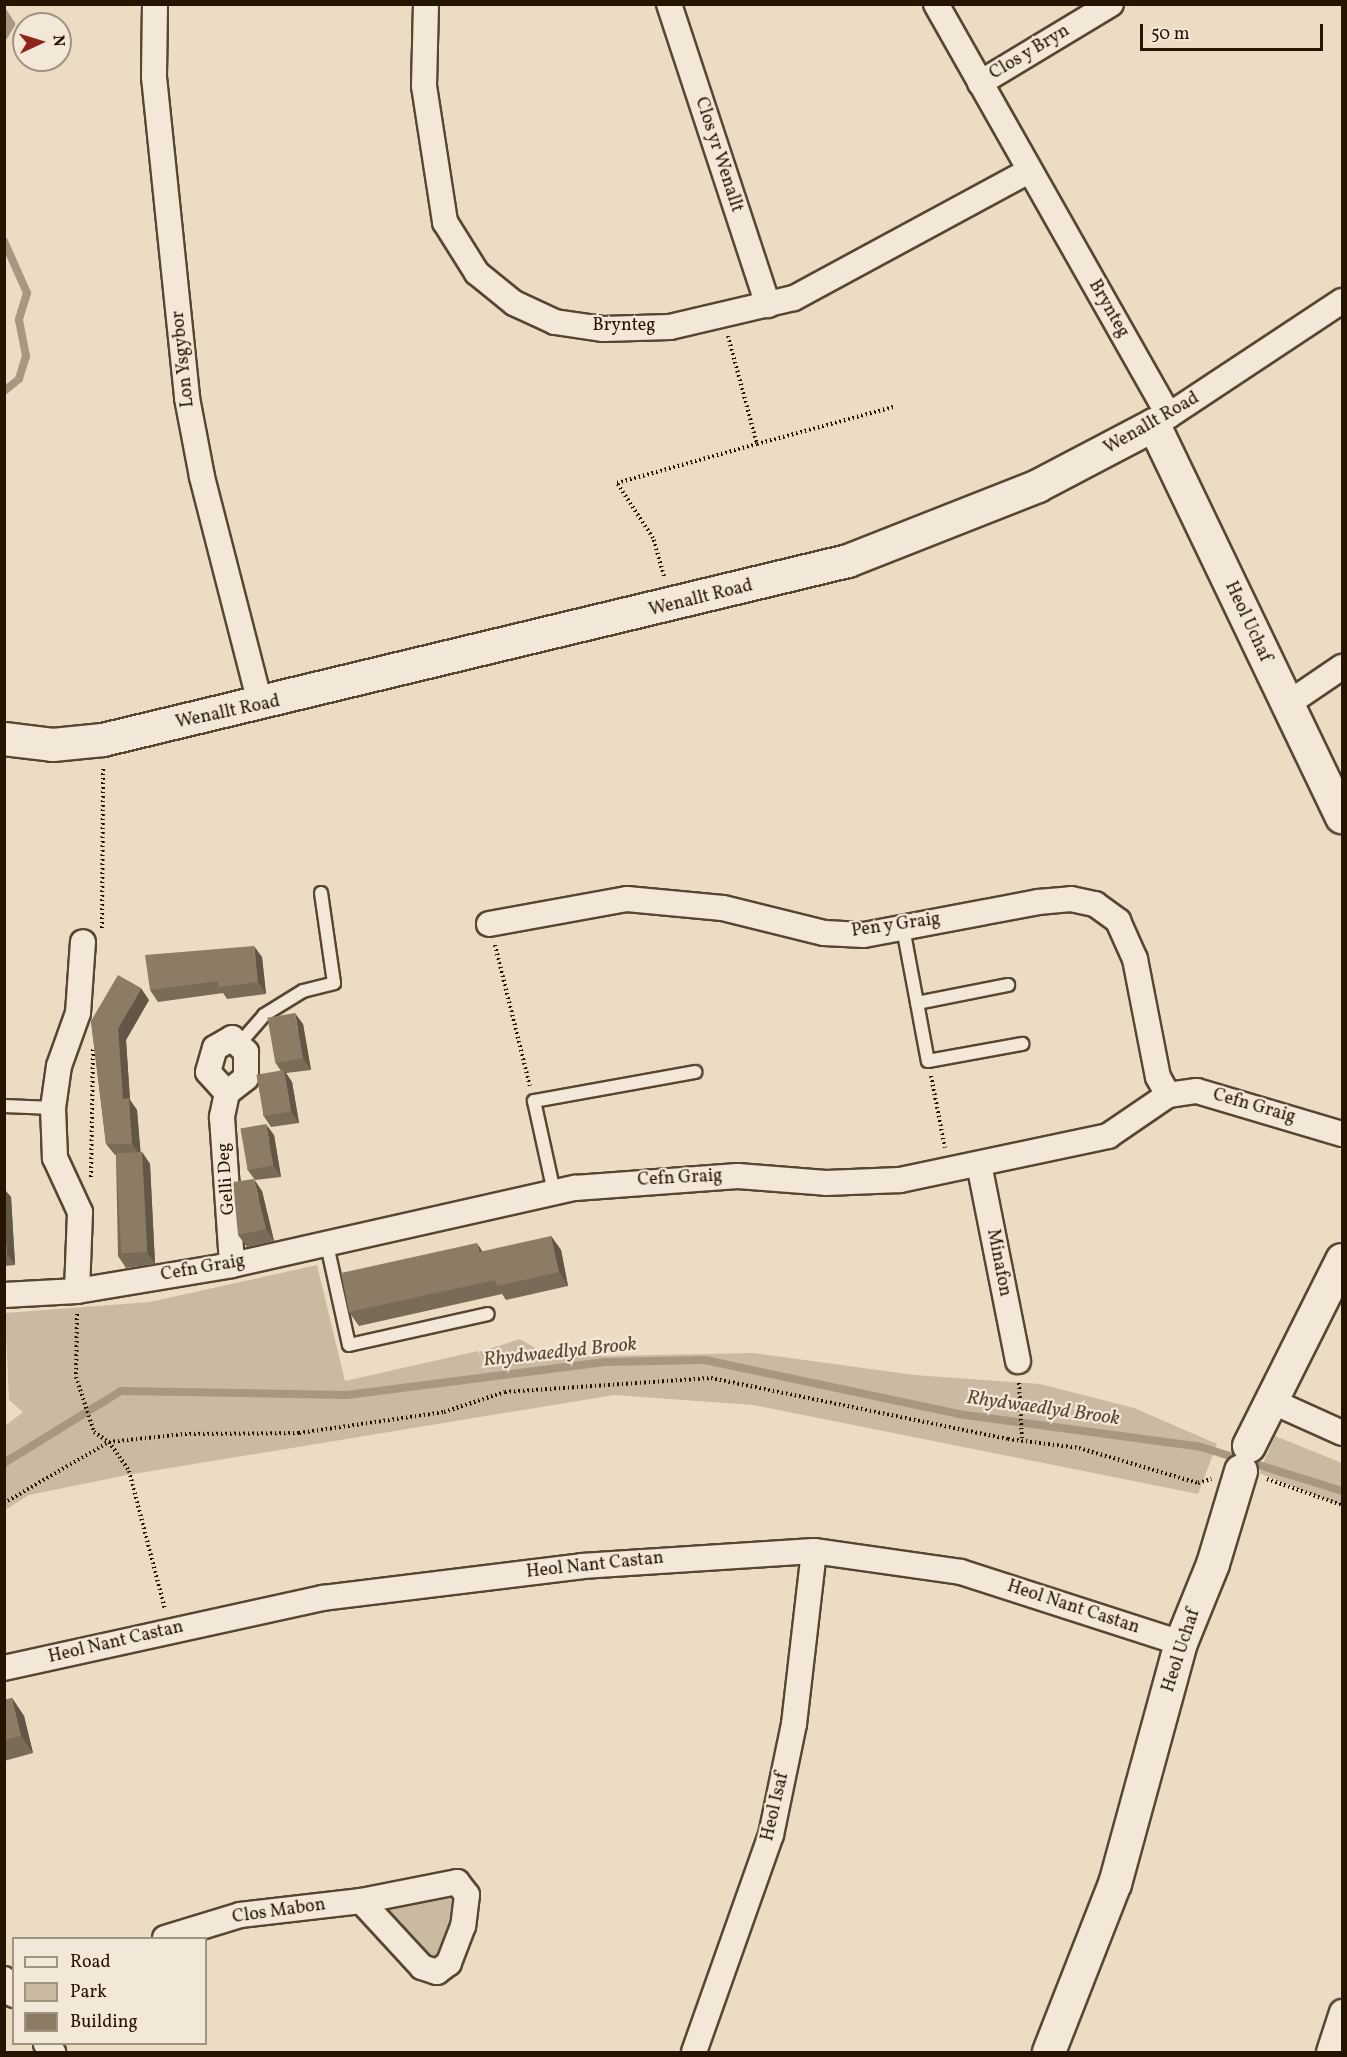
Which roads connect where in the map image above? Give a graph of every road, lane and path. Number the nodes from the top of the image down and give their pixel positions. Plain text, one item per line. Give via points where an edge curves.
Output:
1 (155, 4) edge
2 (426, 4) edge
3 (669, 4) edge
4 (936, 4) edge
5 (1111, 4) edge
6 (980, 83) junction
7 (1029, 171) junction
8 (1342, 301) edge
9 (768, 305) junction
10 (723, 318) junction
11 (893, 407) dead end
12 (1161, 421) junction
13 (757, 444) junction
14 (673, 607) junction
15 (1342, 667) edge
16 (1286, 705) junction
17 (261, 706) junction
18 (4, 740) edge
19 (103, 740) junction
20 (1342, 817) edge
21 (321, 892) dead end
22 (489, 924) joint
23 (903, 928) junction
24 (83, 942) joint
25 (1008, 985) dead end
26 (917, 1004) junction
27 (240, 1043) junction
28 (93, 1044) edge
29 (1022, 1044) dead end
30 (928, 1061) junction
31 (695, 1072) dead end
32 (227, 1093) junction
33 (1168, 1095) junction
34 (534, 1101) junction
35 (4, 1106) edge
36 (52, 1108) junction
37 (1342, 1134) edge
38 (979, 1164) junction
39 (950, 1170) junction
40 (554, 1192) junction
41 (80, 1212) junction
42 (327, 1245) junction
43 (1342, 1260) edge
44 (232, 1265) junction
45 (77, 1291) junction
46 (4, 1295) edge
47 (488, 1314) dead end
48 (1018, 1361) joint
49 (1269, 1400) junction
50 (1342, 1433) edge
51 (1022, 1441) junction
52 (109, 1442) junction
53 (1245, 1459) junction
54 (4, 1503) edge
55 (1342, 1505) edge
56 (814, 1551) junction
57 (170, 1630) junction
58 (1181, 1643) junction
59 (4, 1668) edge
60 (361, 1901) junction
61 (168, 1937) edge
62 (4, 1979) edge
63 (12, 1992) edge
64 (1342, 2012) edge
65 (694, 2052) edge
66 (1049, 2052) edge
67 (1329, 2052) edge

1 - 17 street, Lon Ysgybor via 154,77 187,398 202,477
2 - 10 street, Brynteg via 424,86 430,152 445,222 477,273 514,303 555,322 626,328
3 - 9 street, Clos yr Wenallt
4 - 6 street, Brynteg
5 - 6 street, Clos y Bryn
6 - 7 street, Brynteg
7 - 9 street, Brynteg via 840,277
7 - 12 street, Brynteg
8 - 12 street, Wenallt Road
9 - 10 street, Brynteg
10 - 13 path
11 - 13 path
12 - 14 street, Wenallt Road via 1038,486 938,528 848,561
12 - 16 street, Heol Uchaf
13 - 14 path via 617,483 653,538
14 - 17 street, Wenallt Road
15 - 16 street
16 - 20 street, Heol Uchaf
17 - 19 street, Wenallt Road
18 - 19 street, Wenallt Road via 53,745
19 - 24 path via 102,931
21 - 27 lane via 334,983 303,991 264,1015
22 - 23 street, Pen y Graig via 627,899 723,908 824,933
22 - 34 path
23 - 26 lane
23 - 33 street, Pen y Graig via 1038,902 1071,899 1095,904 1118,921 1135,959 1158,1077
24 - 36 street via 78,1014 58,1066
25 - 26 lane
26 - 30 lane
27 - 32 street via 246,1052 246,1078
27 - 32 street via 232,1038 215,1048 208,1072
28 - 41 path via 92,1176
29 - 30 lane
30 - 39 path
31 - 34 lane
32 - 44 street, Gelli Deg via 222,1117
33 - 37 street, Cefn Graig via 1197,1091
33 - 38 street, Cefn Graig via 1108,1136
34 - 40 lane
35 - 36 lane
36 - 41 street via 55,1158
38 - 39 street, Cefn Graig
38 - 48 street, Minafon
39 - 40 street, Cefn Graig via 900,1180 826,1183 738,1176 646,1179
40 - 42 street, Cefn Graig
41 - 45 street
42 - 44 street, Cefn Graig
42 - 47 lane via 349,1345
43 - 49 street, Heol Uchaf
44 - 45 street, Cefn Graig
45 - 46 street, Cefn Graig
45 - 52 path via 76,1377 92,1428
48 - 51 path
49 - 50 street
49 - 53 street, Heol Uchaf
51 - 52 path via 711,1378 505,1392 444,1413 299,1433 184,1434
51 - 53 path via 1079,1448 1198,1483
52 - 54 path
52 - 57 path via 129,1471 142,1511
53 - 55 path
53 - 58 street, Heol Uchaf via 1213,1564
56 - 57 street, Heol Nant Castan via 719,1554 435,1582 323,1598
56 - 58 street, Heol Nant Castan via 961,1572
56 - 65 street, Heol Isaf via 794,1724 771,1835
57 - 59 street, Heol Nant Castan
58 - 66 street, Heol Uchaf via 1115,1884
60 - 60 street, Clos Mabon via 457,1882 467,1895 463,1926 448,1963 437,1972 422,1967
60 - 61 street, Clos Mabon via 240,1915
62 - 63 street
64 - 67 street

